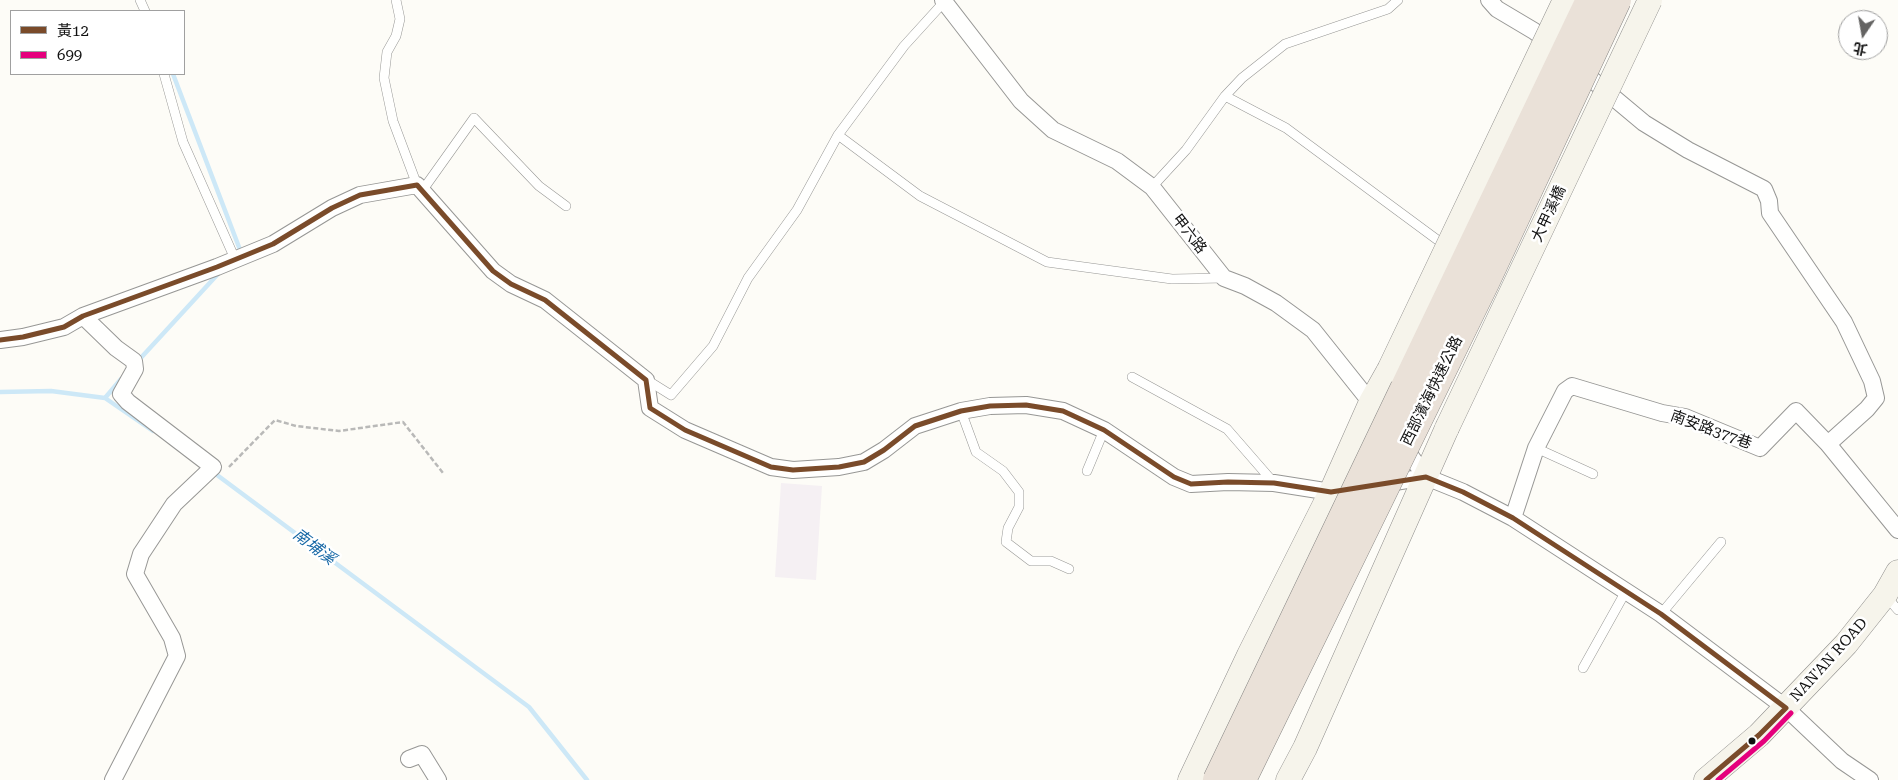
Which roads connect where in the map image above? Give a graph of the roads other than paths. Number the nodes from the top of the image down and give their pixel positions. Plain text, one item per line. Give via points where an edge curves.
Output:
1 (396, 0) edge
2 (1398, 0) edge
3 (1490, 0) edge
4 (1565, 0) edge
5 (1590, 0) edge
6 (1617, 0) edge
7 (1650, 0) edge
8 (943, 1) edge
9 (164, 75) edge
10 (1225, 96) junction
11 (838, 135) junction
12 (1152, 186) junction
13 (419, 188) junction
14 (566, 206) dead end
15 (1447, 247) junction
16 (235, 259) junction
17 (1224, 278) junction
18 (84, 316) junction
19 (0, 340) edge
20 (1132, 378) dead end
21 (646, 380) junction
22 (1371, 402) junction
23 (961, 411) junction
24 (1104, 430) junction
25 (1828, 444) junction
26 (1536, 448) junction
27 (1087, 471) dead end
28 (1593, 474) dead end
29 (1426, 477) junction
30 (1274, 483) junction
31 (1331, 492) junction
32 (1513, 518) junction
33 (1898, 530) edge
34 (1720, 542) dead end
35 (1069, 569) dead end
36 (1898, 572) edge
37 (1626, 591) junction
38 (1891, 603) edge
39 (1661, 614) junction
40 (1583, 668) dead end
41 (1786, 708) junction
42 (409, 759) dead end
43 (113, 780) edge
44 (438, 780) edge
45 (1190, 780) edge
46 (1217, 780) edge
47 (1242, 780) edge
48 (1288, 780) edge
49 (1706, 780) edge
50 (1870, 780) edge

1 - 13 lane via 400,19 396,36 387,52 384,78 393,121
2 - 10 lane via 1388,9 1285,44
3 - 25 street via 1497,9 1534,31 1644,123 1764,189 1770,213 1844,322 1872,381 1876,398
4 - 15 street, bridge
5 - 46 highway, 西部濱海快速公路, bridge
6 - 47 highway, 西部濱海快速公路, bridge via 1485,283
7 - 29 street, 大甲溪橋, bridge
8 - 11 lane via 904,46
8 - 12 street, 甲六路 via 1021,101 1053,130 1117,161
9 - 16 lane via 183,142
10 - 12 lane via 1186,150
10 - 15 lane via 1286,128
11 - 17 lane via 920,196 1047,262 1172,279
11 - 21 lane via 797,210 748,278 713,346 671,395
12 - 17 street, 甲六路
13 - 14 lane via 474,118 540,186
13 - 16 street via 360,195 273,244
13 - 21 street via 493,272 546,300
15 - 22 street, bridge
16 - 18 street
17 - 22 street via 1276,303 1313,330
18 - 19 street via 64,327
18 - 43 street via 134,361 136,369 121,394 212,467 174,504 142,554 135,574 172,638 177,656
20 - 30 lane via 1227,429
21 - 23 street via 650,408 685,430 770,467 793,470 864,462 915,426
22 - 29 street
22 - 31 street
23 - 24 street via 1026,405 1063,411
23 - 35 lane via 976,452 1003,472 1019,492 1019,508 1008,528 1006,542 1031,561 1051,561
24 - 27 lane
24 - 30 street via 1174,477 1191,484
25 - 26 street, 南安路377巷 via 1796,411 1760,448 1685,417 1572,386 1565,391
25 - 33 street, 南安路377巷
26 - 28 lane
26 - 32 street, 南安路377巷
29 - 31 street
29 - 32 street
29 - 48 street, 大甲溪橋
30 - 31 street
31 - 45 street
32 - 37 street
34 - 39 lane
36 - 38 street, NAN'AN ROAD
37 - 39 street
37 - 40 lane
38 - 41 street, NAN'AN ROAD via 1846,644
39 - 41 street
41 - 49 street, NAN'AN ROAD
41 - 50 street via 1842,761
42 - 44 street via 422,754

